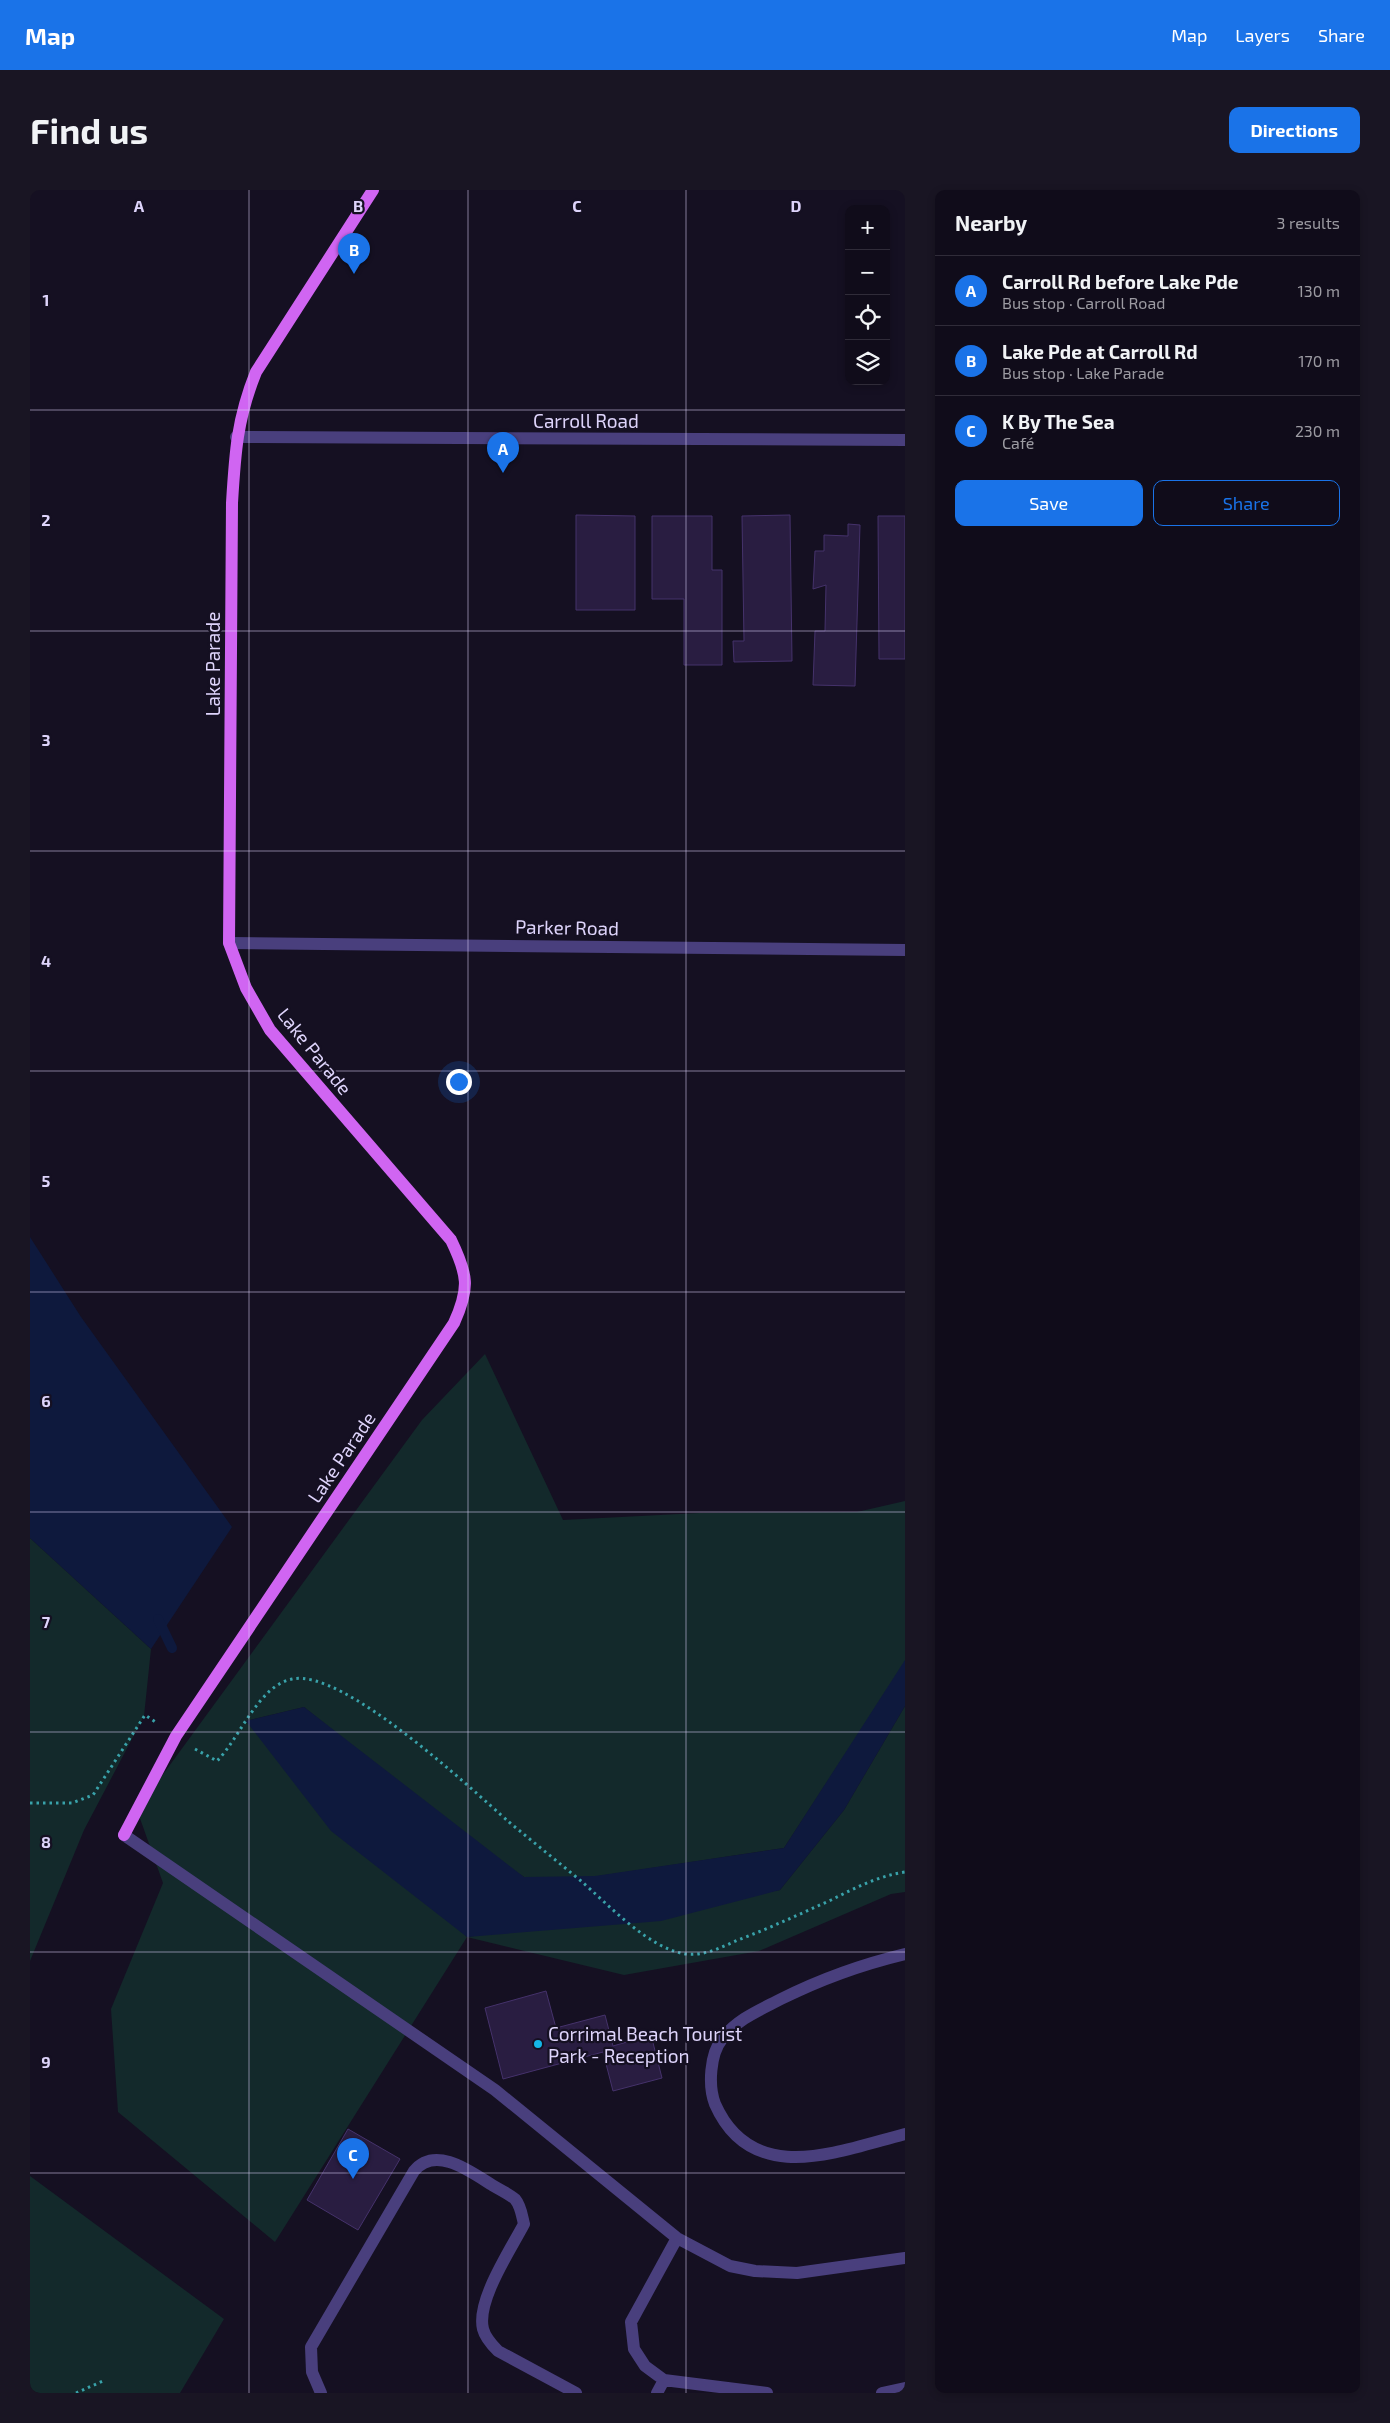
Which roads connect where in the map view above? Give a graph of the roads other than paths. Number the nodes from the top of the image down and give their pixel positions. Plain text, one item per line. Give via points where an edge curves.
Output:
1 (373, 190) edge
2 (236, 437) junction
3 (905, 440) edge
4 (229, 943) junction
5 (905, 950) edge
6 (124, 1835) joint
7 (905, 1954) edge
8 (905, 2134) edge
9 (677, 2238) junction
10 (905, 2258) edge
11 (664, 2380) junction
12 (905, 2388) edge
13 (321, 2393) edge
14 (576, 2393) edge
15 (657, 2393) edge
16 (767, 2393) edge
17 (882, 2393) edge

1 - 2 main road, Lake Parade via 256,372
2 - 3 street, Carroll Road
2 - 4 main road, Lake Parade via 232,503
4 - 5 street, Parker Road
4 - 6 main road, Lake Parade via 246,988 270,1030 452,1240 464,1266 465,1298 454,1323 176,1736
6 - 9 street via 495,2090
7 - 8 street via 828,1976 746,2017 722,2039 714,2055 712,2073 713,2098 722,2120 744,2144 766,2154 793,2158 826,2155
9 - 10 street via 730,2266 755,2271 797,2273
9 - 11 street via 631,2322 634,2349 645,2366
11 - 15 street
11 - 16 street
12 - 17 street
13 - 14 street via 312,2372 311,2347 414,2171 429,2160 442,2160 472,2172 515,2200 524,2224 484,2302 483,2329 498,2351

